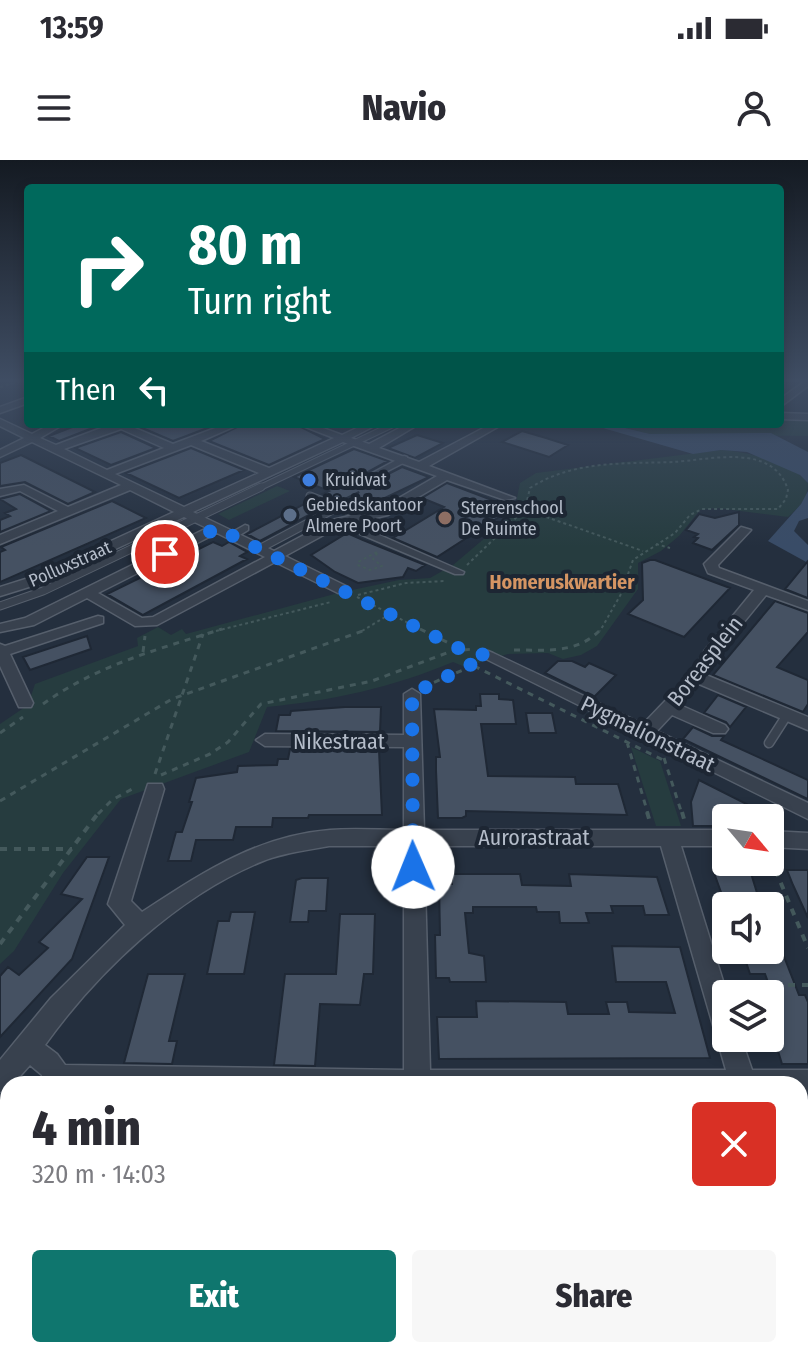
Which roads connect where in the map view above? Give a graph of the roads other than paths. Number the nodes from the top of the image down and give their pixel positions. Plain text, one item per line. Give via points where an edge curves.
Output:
1 (27, 435) joint
2 (93, 435) edge
3 (142, 435) edge
4 (208, 435) edge
5 (333, 435) edge
6 (349, 435) edge
7 (374, 435) edge
8 (394, 435) edge
9 (478, 435) edge
10 (342, 438) junction
11 (192, 441) junction
12 (359, 443) junction
13 (372, 447) junction
14 (173, 448) junction
15 (55, 449) junction
16 (0, 454) edge
17 (404, 459) junction
18 (422, 465) junction
19 (270, 473) junction
20 (106, 474) junction
21 (447, 475) junction
22 (367, 478) dead end
23 (129, 486) junction
24 (0, 493) edge
25 (310, 496) dead end
26 (509, 498) road end
27 (338, 507) junction
28 (68, 512) junction
29 (183, 512) junction
30 (361, 517) junction
31 (197, 519) junction
32 (217, 528) junction
33 (245, 528) dead end
34 (745, 530) dead end
35 (232, 536) junction
36 (0, 540) edge
37 (259, 549) junction
38 (274, 556) junction
39 (459, 572) road end
40 (763, 589) junction
41 (0, 592) edge
42 (88, 593) junction
43 (348, 593) road end
44 (0, 606) edge
45 (808, 606) edge
46 (98, 620) dead end
47 (0, 628) edge
48 (1, 650) edge
49 (482, 657) road end
50 (697, 677) junction
51 (412, 694) road end
52 (669, 707) junction
53 (28, 710) road end
54 (787, 715) junction
55 (808, 724) edge
56 (719, 729) dead end
57 (646, 732) junction
58 (265, 740) dead end
59 (413, 741) junction
60 (769, 743) dead end
61 (154, 783) road end
62 (808, 812) edge
63 (413, 837) junction
64 (671, 837) junction
65 (712, 838) edge
66 (784, 840) edge
67 (808, 841) edge
68 (140, 925) junction
69 (712, 981) edge
70 (28, 1049) junction
71 (733, 1052) edge
72 (3, 1076) edge
73 (55, 1076) edge
74 (417, 1076) edge
75 (741, 1076) edge

1 - 15 street
1 - 16 street
2 - 15 street
3 - 14 street
4 - 11 street
5 - 10 street
6 - 10 street, Polluxstraat
7 - 12 lane
8 - 13 street
9 - 18 street
10 - 12 street
10 - 19 street, Polluxstraat
11 - 14 street
11 - 19 street
12 - 13 street
12 - 31 lane
13 - 17 street
14 - 20 street
15 - 20 street
17 - 18 street
17 - 22 street
18 - 21 street
19 - 29 street, Polluxstraat
20 - 23 street
21 - 26 street
21 - 30 street via 384,512
23 - 28 street
23 - 29 street
24 - 28 street via 20,487
25 - 27 lane
27 - 30 street
27 - 37 lane
28 - 36 street
29 - 31 street
29 - 41 street, Polluxstraat via 40,579
30 - 38 street via 336,523
30 - 39 street via 363,532
31 - 32 street
31 - 44 lane
32 - 35 street
32 - 42 street
33 - 35 street
34 - 40 street via 711,564 713,570
35 - 37 street
37 - 38 street
38 - 42 street via 146,624
38 - 43 street
40 - 45 street
40 - 50 street, Boreasplein
42 - 47 street via 29,622
46 - 48 street
48 - 53 street
49 - 57 street, Pygmalionstraat
50 - 52 street, Boreasplein
50 - 54 street
51 - 59 street
52 - 56 street
52 - 57 street, Boreasplein
54 - 55 street
54 - 60 lane
57 - 62 street, Pygmalionstraat via 669,753
58 - 59 street, Nikestraat
59 - 63 street
61 - 68 street via 119,904
63 - 64 street, Aurorastraat
63 - 68 street, Aurorastraat via 329,838 262,852 221,871
63 - 74 street
64 - 65 street, Aurorastraat
64 - 69 street
66 - 67 street
68 - 70 street, Aurorastraat via 59,1006
70 - 72 street, Aurorastraat
70 - 73 street via 52,1065
71 - 75 street

